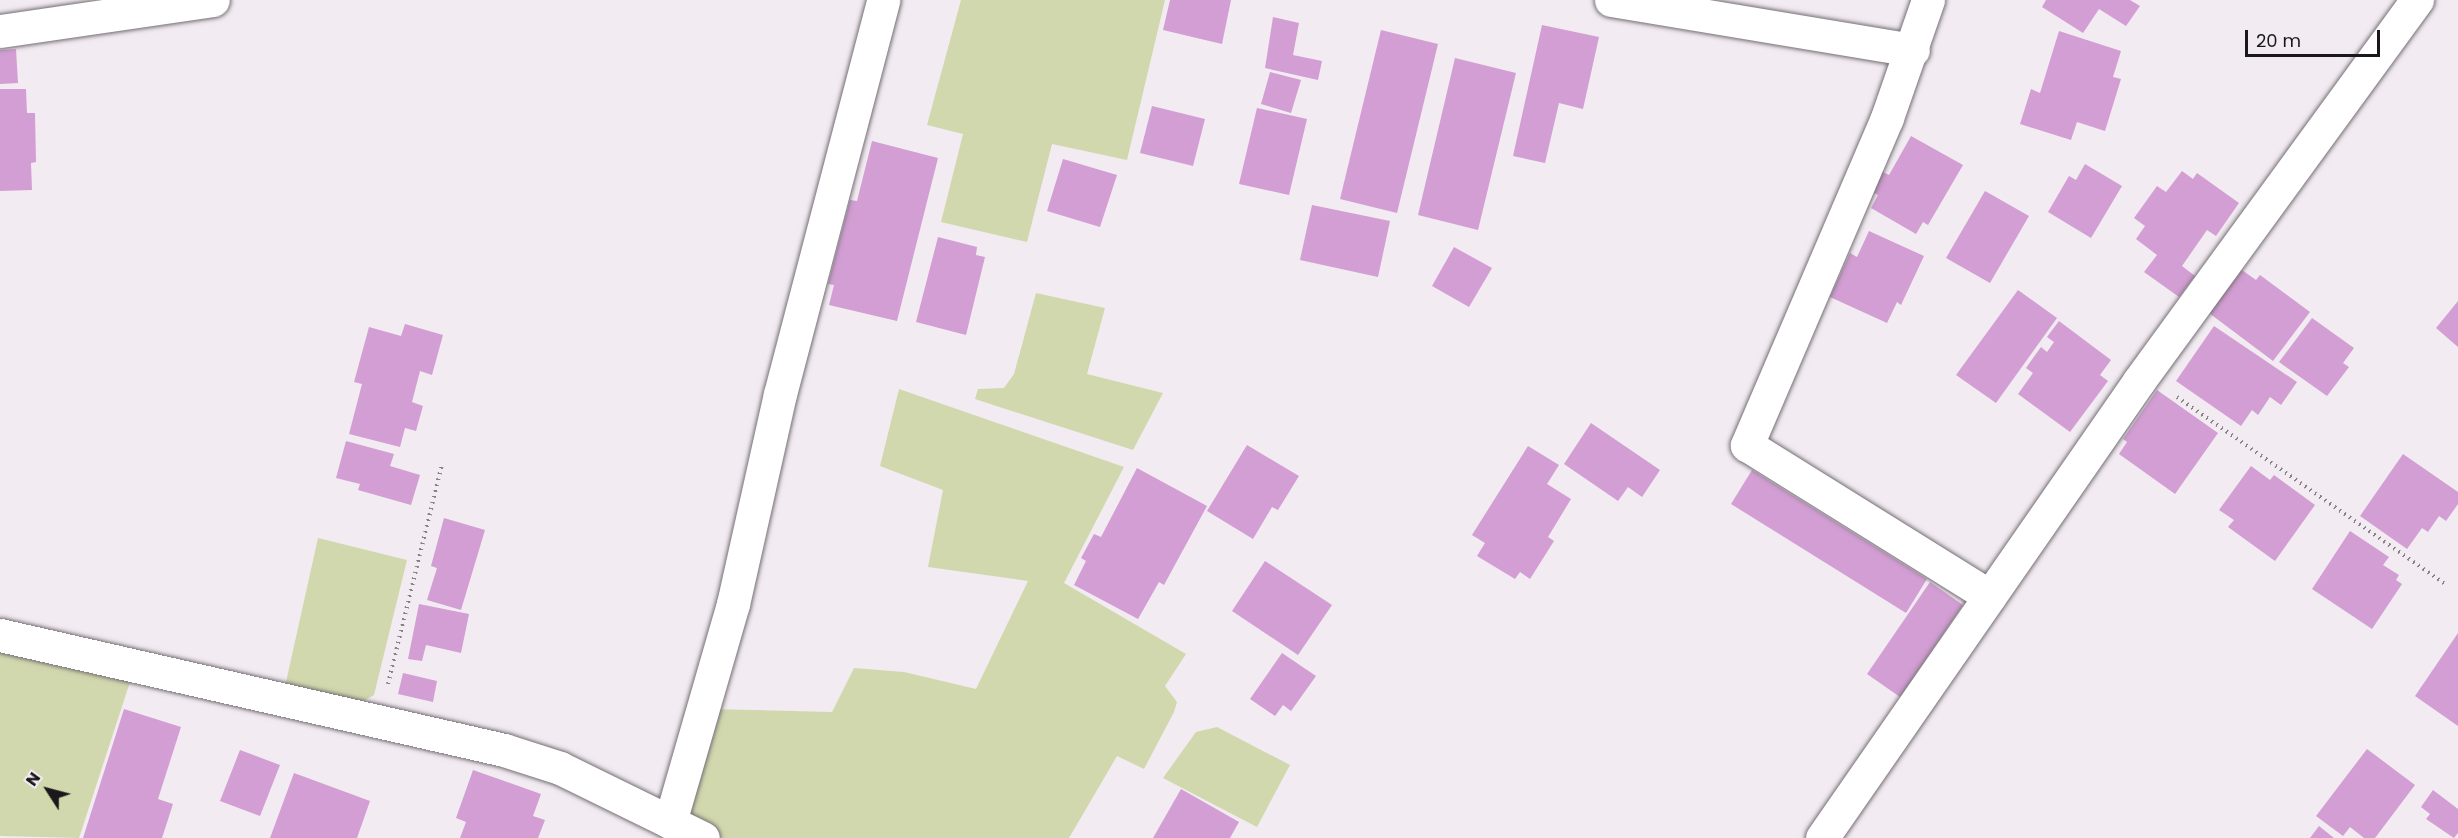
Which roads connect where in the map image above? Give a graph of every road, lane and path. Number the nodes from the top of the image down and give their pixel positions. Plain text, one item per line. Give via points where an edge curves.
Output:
1 (213, 0) edge
2 (883, 0) edge
3 (1611, 0) edge
4 (1928, 0) edge
5 (2417, 0) edge
6 (89, 9) edge
7 (0, 32) edge
8 (1913, 50) junction
9 (2144, 374) junction
10 (442, 464) dead end
11 (2446, 585) dead end
12 (1990, 596) junction
13 (0, 635) edge
14 (378, 723) junction
15 (670, 822) junction
16 (703, 838) edge
17 (1822, 838) edge

1 - 6 street
2 - 15 street via 780,394 733,604
3 - 8 street
4 - 8 street
5 - 9 street
6 - 7 street
8 - 12 street via 1747,445
9 - 11 path
9 - 12 street
10 - 14 path
12 - 17 street
13 - 14 street
14 - 15 street via 504,750 560,768
15 - 16 street

